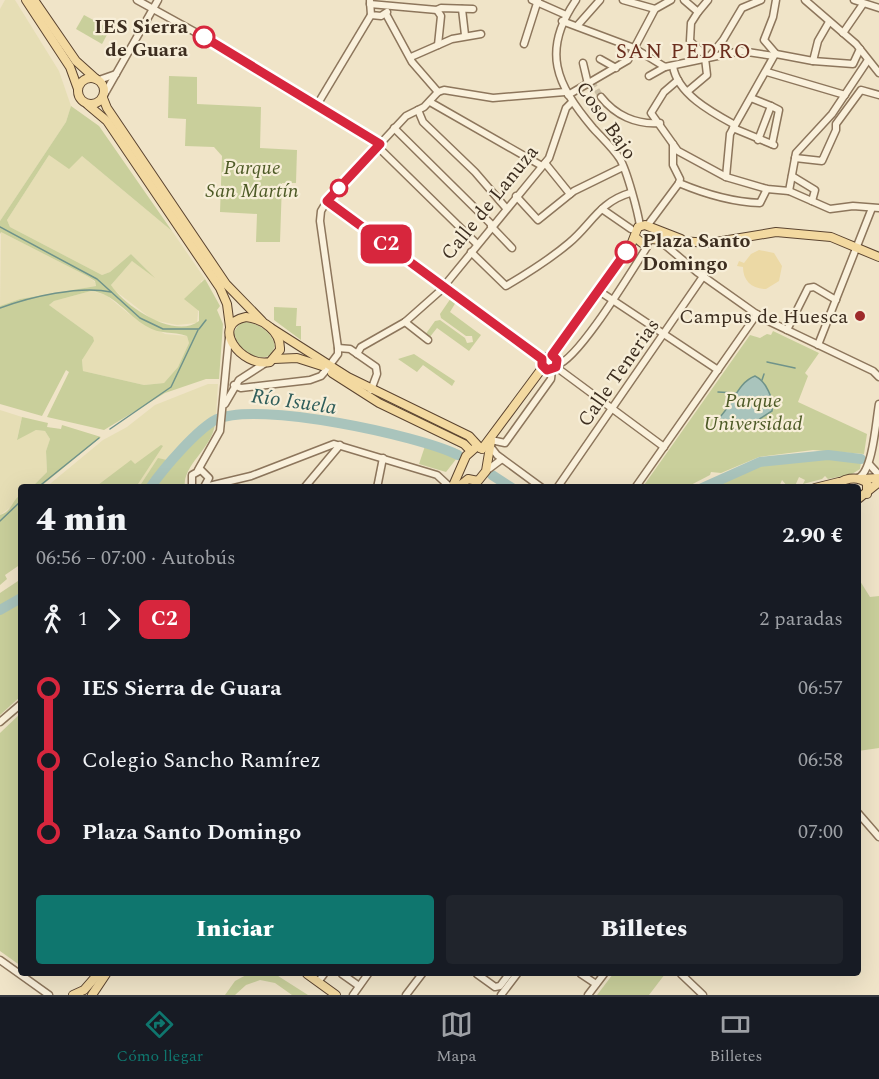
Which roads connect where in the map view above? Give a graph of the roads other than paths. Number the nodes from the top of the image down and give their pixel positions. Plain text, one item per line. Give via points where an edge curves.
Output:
1 (26, 0) edge
2 (34, 0) edge
3 (137, 0) edge
4 (158, 0) edge
5 (441, 0) edge
6 (576, 0) edge
7 (600, 0) edge
8 (623, 0) edge
9 (671, 0) edge
10 (684, 0) edge
11 (708, 0) edge
12 (761, 0) edge
13 (776, 0) edge
14 (805, 0) edge
15 (854, 0) edge
16 (536, 1) edge
17 (370, 2) edge
18 (745, 4) edge
19 (862, 4) junction
20 (389, 5) junction
21 (154, 8) junction
22 (879, 8) edge
23 (439, 9) junction
24 (462, 9) junction
25 (473, 9) dead end
26 (655, 9) junction
27 (697, 13) junction
28 (386, 14) junction
29 (371, 15) junction
30 (564, 18) junction
31 (829, 22) junction
32 (577, 26) junction
33 (843, 33) junction
34 (481, 34) dead end
35 (465, 35) junction
36 (524, 44) dead end
37 (438, 45) junction
38 (634, 48) junction
39 (860, 49) junction
40 (775, 55) junction
41 (411, 57) junction
42 (707, 57) junction
43 (600, 59) dead end
44 (868, 60) junction
45 (813, 61) junction
46 (879, 62) edge
47 (583, 63) dead end
48 (669, 67) junction
49 (615, 68) junction
50 (878, 71) edge
51 (116, 74) junction
52 (765, 75) junction
53 (649, 76) dead end
54 (97, 79) junction
55 (678, 80) junction
56 (588, 84) junction
57 (78, 89) junction
58 (441, 91) junction
59 (688, 91) junction
60 (567, 94) junction
61 (845, 95) junction
62 (879, 95) edge
63 (103, 97) junction
64 (601, 97) tunnel mouth
65 (751, 98) junction
66 (430, 102) junction
67 (572, 102) junction
68 (88, 105) junction
69 (317, 105) junction
70 (771, 106) junction
71 (418, 110) junction
72 (660, 123) junction
73 (734, 127) junction
74 (394, 128) junction
75 (758, 140) junction
76 (673, 144) junction
77 (379, 145) junction
78 (795, 158) junction
79 (543, 164) junction
80 (623, 167) junction
81 (792, 176) junction
82 (726, 177) junction
83 (679, 183) junction
84 (767, 189) junction
85 (789, 191) junction
86 (630, 193) junction
87 (570, 194) junction
88 (516, 196) junction
89 (327, 201) junction
90 (812, 201) junction
91 (877, 207) edge
92 (506, 208) junction
93 (602, 209) junction
94 (492, 225) junction
95 (646, 227) junction
96 (634, 238) junction
97 (652, 240) junction
98 (700, 243) junction
99 (477, 244) junction
100 (512, 248) dead end
101 (858, 248) junction
102 (471, 252) junction
103 (879, 257) edge
104 (704, 275) junction
105 (444, 286) junction
106 (599, 291) junction
107 (612, 300) junction
108 (836, 300) junction
109 (757, 314) junction
110 (262, 321) junction
111 (405, 322) junction
112 (271, 328) junction
113 (787, 330) junction
114 (230, 331) junction
115 (664, 334) junction
116 (428, 340) dead end
117 (818, 345) junction
118 (338, 348) junction
119 (357, 354) junction
120 (270, 361) junction
121 (550, 365) junction
122 (328, 368) junction
123 (718, 370) junction
124 (879, 377) edge
125 (234, 385) junction
126 (370, 393) junction
127 (879, 404) edge
128 (612, 409) junction
129 (222, 410) junction
130 (469, 436) junction
131 (487, 443) junction
132 (340, 445) junction
133 (664, 447) junction
134 (470, 450) junction
135 (209, 455) junction
136 (488, 456) junction
137 (383, 458) junction
138 (502, 459) junction
139 (869, 464) junction
140 (464, 465) junction
141 (198, 470) junction
142 (207, 473) junction
143 (485, 473) junction
144 (857, 478) junction
145 (870, 478) junction
146 (879, 478) edge
147 (240, 479) junction
148 (226, 481) junction
149 (472, 482) edge
150 (194, 484) edge
151 (207, 484) edge
152 (216, 484) edge
153 (237, 484) edge
154 (307, 484) edge
155 (378, 484) edge
156 (447, 484) edge
157 (453, 484) edge
158 (484, 484) edge
159 (536, 484) edge
160 (560, 484) edge
161 (638, 484) edge
162 (841, 484) edge
163 (863, 496) edge
164 (18, 707) edge
165 (0, 722) edge
166 (861, 816) edge
167 (879, 837) edge
168 (0, 960) edge
169 (18, 973) edge
170 (22, 976) edge
171 (96, 976) edge
172 (105, 976) edge
173 (310, 976) edge
174 (322, 976) edge
175 (345, 976) edge
176 (366, 976) edge
177 (420, 976) edge
178 (480, 976) edge
179 (508, 976) edge
180 (515, 976) edge
181 (584, 976) edge
182 (602, 976) edge
183 (683, 976) edge
184 (318, 982) junction
185 (596, 984) junction
186 (359, 986) junction
187 (49, 995) edge
188 (73, 995) edge
189 (92, 995) edge
190 (336, 995) edge
191 (353, 995) edge
192 (406, 995) edge
193 (501, 995) edge
194 (588, 995) edge
195 (703, 995) edge

1 - 57 main road via 70,67
2 - 54 main road via 75,61
3 - 21 street
4 - 21 street
5 - 23 street
6 - 30 street, Coso Bajo
7 - 32 street
8 - 26 street
9 - 26 street
10 - 27 street
11 - 27 street
12 - 18 street
13 - 40 street via 764,40
14 - 31 street
15 - 19 street
16 - 30 street
16 - 36 street
17 - 20 street
17 - 29 street
18 - 42 street via 723,40
19 - 22 street
19 - 33 street
20 - 23 street
20 - 28 street
21 - 51 street
21 - 69 street
23 - 24 street
23 - 37 street
24 - 25 street
24 - 35 street
26 - 38 street
27 - 42 street via 691,23 690,41
28 - 29 street
28 - 41 street
29 - 69 street
30 - 32 street
30 - 60 street, Coso Bajo via 557,56
31 - 33 street
31 - 45 street
32 - 38 street
33 - 39 street
34 - 35 street
35 - 37 street
37 - 41 street
38 - 48 street
38 - 49 street via 628,60
39 - 44 street
39 - 45 street via 853,64
40 - 42 street via 735,52
40 - 45 street
40 - 52 street
41 - 58 street via 420,72
42 - 48 street
42 - 59 street via 707,75
43 - 49 street
44 - 50 street
44 - 61 street
46 - 50 street
47 - 56 street
48 - 53 street
48 - 55 street
49 - 56 street
51 - 54 street
51 - 63 street
52 - 61 street
52 - 65 street
54 - 57 main road via 83,81
54 - 63 main road via 104,88
55 - 59 street
55 - 72 street via 651,110
56 - 60 street
57 - 68 main road via 80,99
58 - 60 street via 493,98
58 - 66 street
59 - 73 street via 700,105
60 - 67 street, Coso Bajo
61 - 78 street
62 - 78 street via 861,90 836,124 822,161
63 - 68 main road
63 - 110 main road via 106,108 226,284
64 - 72 street via 618,115
65 - 70 street
65 - 73 street
66 - 71 street
66 - 79 street
67 - 79 street, Calle de Lanuza
67 - 80 street, Coso Bajo
68 - 114 main road via 107,121 220,288 228,307
69 - 77 street
70 - 75 street
70 - 75 street via 779,110 773,144
71 - 74 street
71 - 92 street via 423,122
72 - 76 street
73 - 75 street
73 - 82 street
74 - 77 street
74 - 94 street
76 - 82 street via 684,156
76 - 83 street via 673,165
77 - 89 street
77 - 99 street
78 - 81 street
79 - 87 street
79 - 88 street, Calle de Lanuza
80 - 86 street, Coso Bajo
80 - 87 street
81 - 85 street
81 - 90 street via 815,190
82 - 84 street
83 - 84 street via 706,194 749,203 760,203
83 - 95 street
84 - 85 street
85 - 90 street
86 - 93 street
86 - 95 street, Coso Bajo
87 - 88 street via 538,220
88 - 92 street, Calle de Lanuza
89 - 105 street
89 - 118 street via 320,221
90 - 91 street via 830,209
91 - 101 street
92 - 94 street, Calle de Lanuza
93 - 96 street
93 - 102 street via 571,242 506,286
94 - 99 street, Calle de Lanuza
94 - 100 street
95 - 96 main road via 636,229
95 - 97 main road
95 - 98 main road
96 - 97 main road
96 - 106 main road
97 - 98 main road
97 - 104 street
97 - 107 street
98 - 101 main road via 731,241 770,231 831,237
99 - 102 street, Calle de Lanuza
101 - 103 main road
101 - 108 street
102 - 105 street, Calle de Lanuza
104 - 109 street
104 - 115 street, Calle Tenerias
105 - 111 street, Calle de Lanuza
105 - 121 street
106 - 107 street
106 - 121 main road via 552,355 557,360
107 - 115 street
107 - 121 street via 569,360
108 - 113 street via 814,287 808,288
108 - 117 street
109 - 113 street
109 - 123 street
110 - 112 main road
110 - 114 main road via 246,316 236,320
111 - 116 street
111 - 119 street, Calle de Lanuza via 361,347
112 - 120 main road via 280,346
112 - 122 main road
113 - 117 street
114 - 120 main road via 233,345 245,357
114 - 129 street
115 - 123 street
115 - 128 street, Calle Tenerias
117 - 124 street
118 - 119 street via 346,347
118 - 122 street
119 - 126 street via 377,370
120 - 122 main road via 305,359
120 - 125 street
121 - 128 street
121 - 131 main road
121 - 131 street via 551,379 505,442
122 - 125 street via 310,380 241,388
122 - 126 main road
123 - 133 street
125 - 129 street
126 - 130 main road
126 - 134 main road
127 - 139 street
128 - 133 street
128 - 160 street, Calle Tenerias
129 - 135 street
130 - 131 main road
130 - 131 main road
131 - 134 main road
131 - 136 main road
131 - 138 street
132 - 137 street
132 - 147 street via 324,446
132 - 154 street
133 - 161 street
134 - 140 main road
135 - 141 street
135 - 142 street
136 - 138 street
136 - 143 main road
137 - 155 street
137 - 156 street via 437,475
138 - 143 street
138 - 159 street
139 - 144 street via 865,474
139 - 145 street
139 - 146 street
140 - 149 main road
140 - 157 main road
141 - 142 street
141 - 150 street via 192,475
142 - 148 street
142 - 151 street
143 - 149 main road
143 - 158 main road
144 - 145 main road
144 - 162 main road
144 - 163 main road via 867,483
145 - 146 main road
145 - 163 street
146 - 163 main road
147 - 148 street
147 - 153 street
148 - 152 street
164 - 165 street
166 - 167 street
168 - 169 street
170 - 187 street
171 - 188 main road
172 - 189 main road
173 - 184 main road
174 - 184 street
175 - 186 street
176 - 186 street
177 - 192 street
178 - 179 street via 495,987
180 - 193 street
181 - 185 street
182 - 185 street
183 - 195 street
184 - 190 main road
185 - 194 street
186 - 191 street

